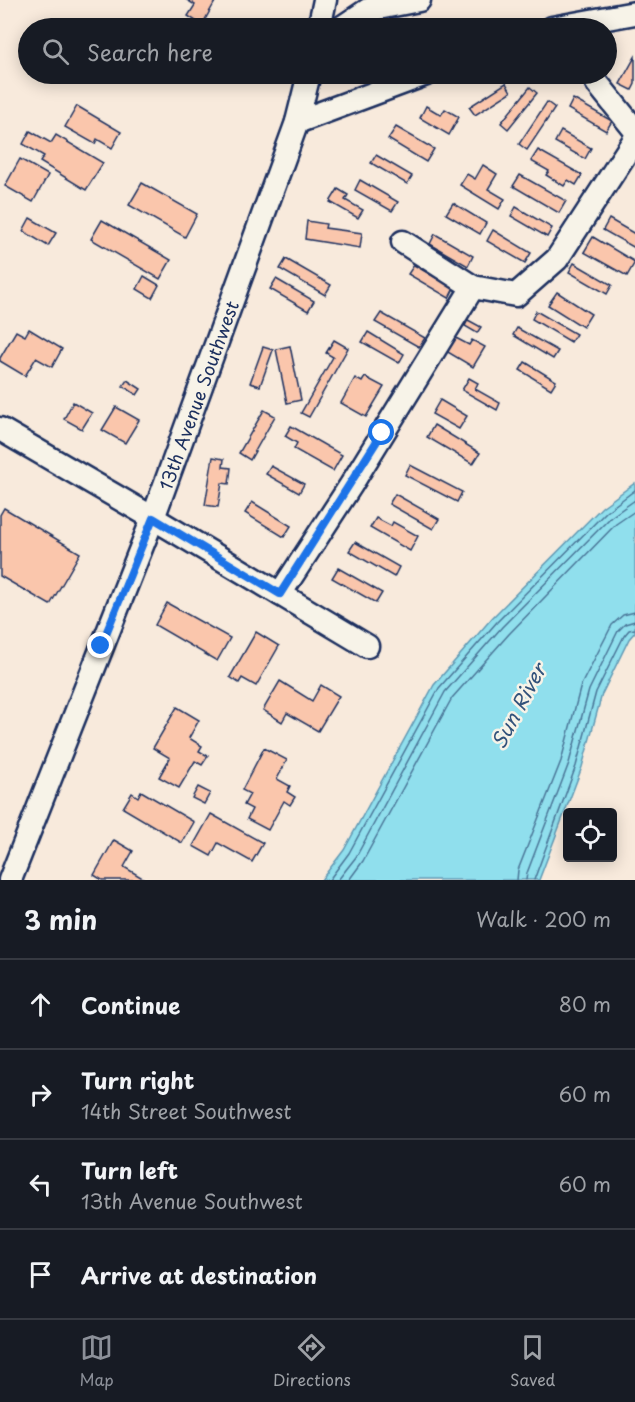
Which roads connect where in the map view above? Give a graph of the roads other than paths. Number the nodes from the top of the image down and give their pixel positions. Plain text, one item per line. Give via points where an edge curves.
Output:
1 (325, 0) edge
2 (418, 0) edge
3 (635, 13) edge
4 (321, 18) edge
5 (356, 18) edge
6 (607, 18) edge
7 (308, 84) edge
8 (399, 84) edge
9 (598, 84) edge
10 (297, 122) junction
11 (635, 130) edge
12 (635, 139) edge
13 (403, 242) dead end
14 (473, 287) junction
15 (0, 429) edge
16 (153, 518) junction
17 (280, 594) junction
18 (367, 646) dead end
19 (10, 880) edge

1 - 4 street
2 - 5 street via 368,10
3 - 6 street
7 - 10 street, 13th Avenue Southwest
8 - 10 street
9 - 11 street
10 - 16 street, 13th Avenue Southwest
12 - 14 street via 557,259 516,295
13 - 14 street
14 - 17 street
15 - 16 street
16 - 17 street
16 - 19 street, 13th Avenue Southwest
17 - 18 street

